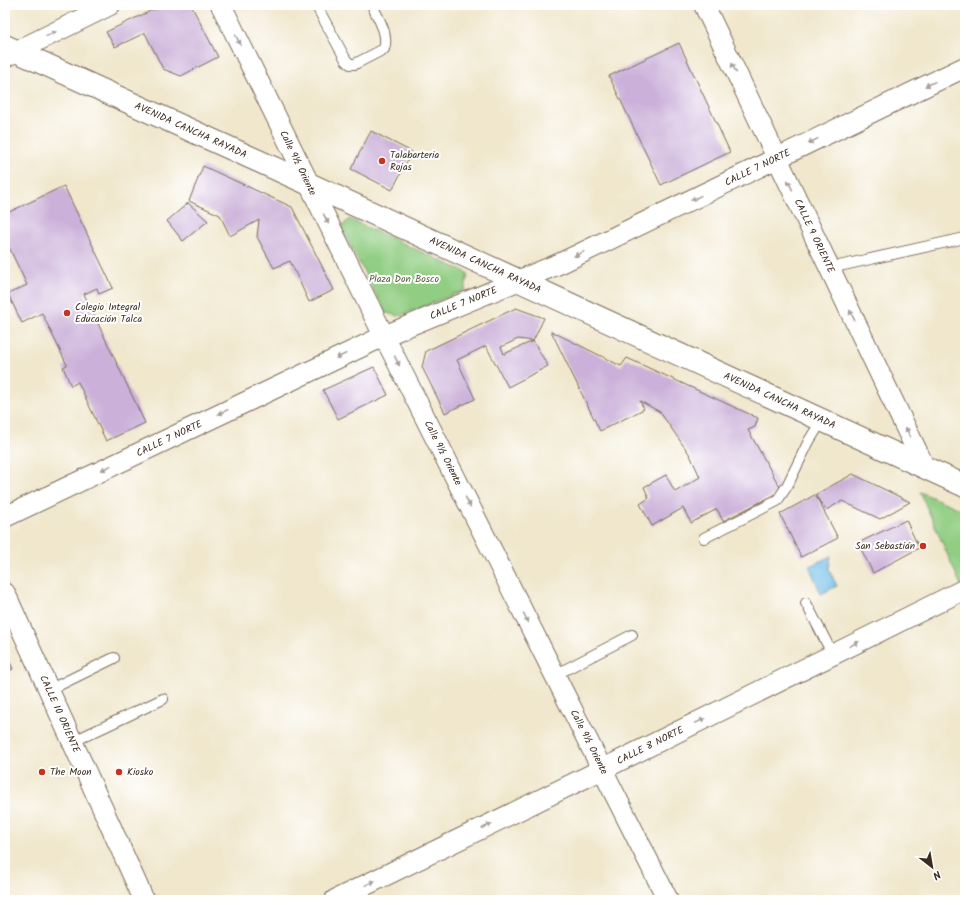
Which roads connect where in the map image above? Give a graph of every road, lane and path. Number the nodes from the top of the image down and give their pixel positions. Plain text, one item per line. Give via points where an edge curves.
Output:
1 (110, 5) edge
2 (221, 5) edge
3 (316, 5) edge
4 (372, 5) edge
5 (704, 5) edge
6 (9, 52) edge
7 (965, 67) edge
8 (777, 159) junction
9 (309, 184) junction
10 (965, 238) edge
11 (830, 268) junction
12 (518, 280) junction
13 (384, 336) junction
14 (822, 420) junction
15 (925, 468) junction
16 (965, 486) edge
17 (5, 517) edge
18 (704, 538) dead end
19 (965, 589) edge
20 (5, 593) edge
21 (806, 602) dead end
22 (632, 635) dead end
23 (833, 655) junction
24 (114, 658) dead end
25 (555, 675) junction
26 (49, 690) junction
27 (163, 699) dead end
28 (72, 742) junction
29 (603, 769) junction
30 (144, 900) edge
31 (335, 900) edge
32 (668, 900) edge

6 -> 1 street
2 -> 9 street, Calle 9½ Oriente
3 - 4 lane via 350,64 355,64 384,49 386,36
8 -> 5 street, CALLE 9 ORIENTE
6 - 9 main road, AVENIDA CANCHA RAYADA
7 -> 8 street, CALLE 7 NORTE
11 -> 8 street, CALLE 9 ORIENTE
8 -> 12 street, CALLE 7 NORTE via 561,263
9 - 12 main road, AVENIDA CANCHA RAYADA
9 -> 13 street, Calle 9½ Oriente
10 - 11 lane
15 -> 11 street, CALLE 9 ORIENTE
12 - 13 street, CALLE 7 NORTE
12 - 14 main road, AVENIDA CANCHA RAYADA
13 -> 17 street, CALLE 7 NORTE
13 -> 25 street, Calle 9½ Oriente
14 - 15 main road, AVENIDA CANCHA RAYADA
14 - 18 lane via 777,501
15 - 16 main road, AVENIDA CANCHA RAYADA
23 -> 19 street, CALLE 8 NORTE
20 - 26 street, CALLE 10 ORIENTE
21 - 23 lane
22 - 25 lane
29 -> 23 street, CALLE 8 NORTE
24 - 26 lane
25 - 29 street, Calle 9½ Oriente
26 - 28 street, CALLE 10 ORIENTE
27 - 28 lane
28 - 30 street, CALLE 10 ORIENTE
31 -> 29 street, CALLE 8 NORTE
29 - 32 street, Calle 9½ Oriente

